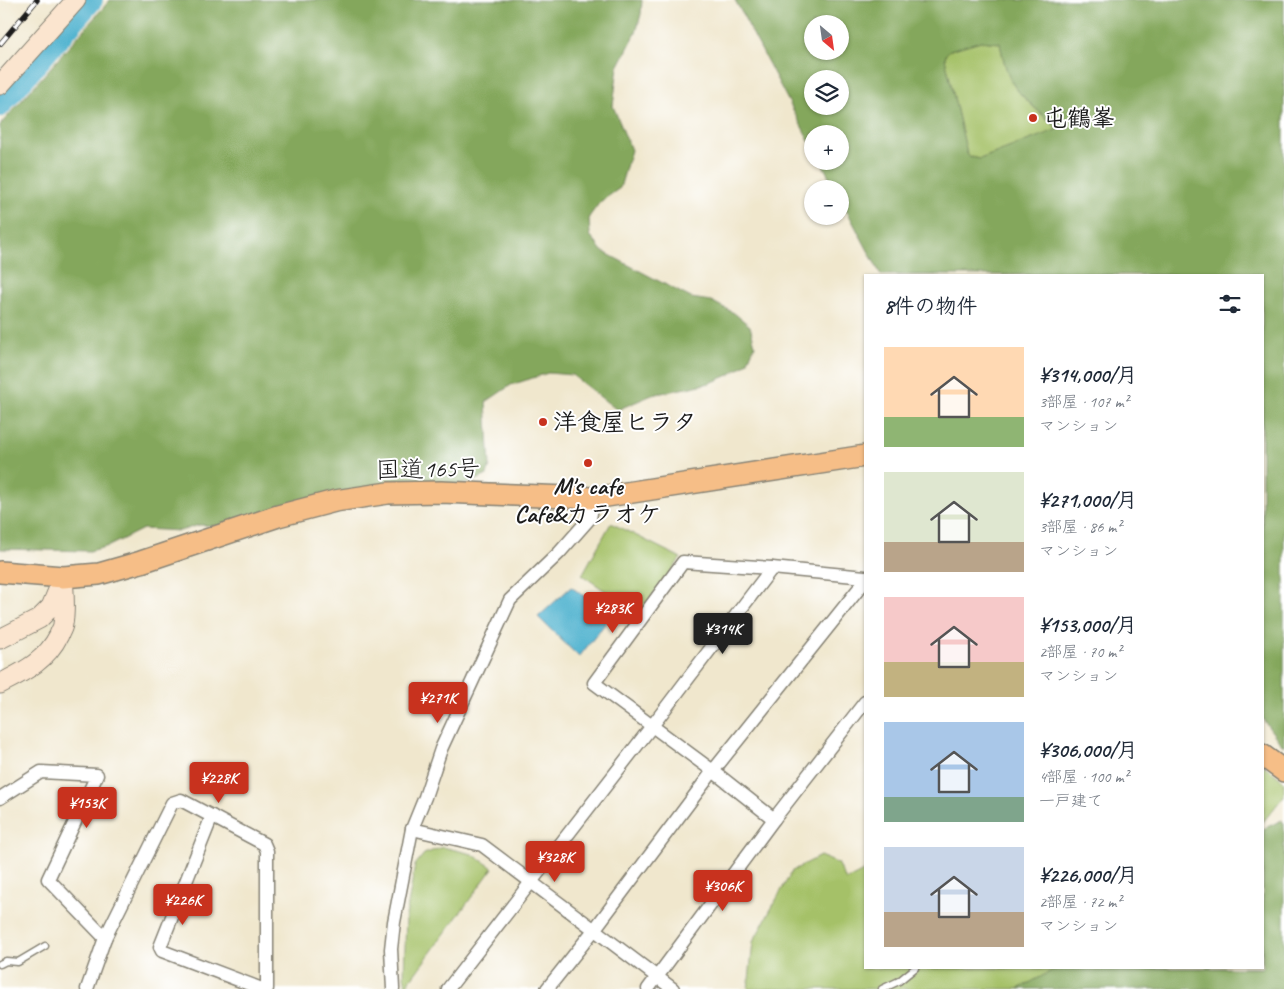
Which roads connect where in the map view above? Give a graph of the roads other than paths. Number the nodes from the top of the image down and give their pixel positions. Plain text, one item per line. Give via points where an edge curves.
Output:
1 (76, 0) edge
2 (0, 85) edge
3 (864, 456) edge
4 (594, 498) junction
5 (772, 568) junction
6 (0, 572) edge
7 (63, 577) junction
8 (864, 579) edge
9 (864, 580) edge
10 (0, 640) edge
11 (0, 684) edge
12 (864, 703) edge
13 (652, 726) junction
14 (1264, 756) edge
15 (713, 771) junction
16 (1284, 771) edge
17 (0, 798) edge
18 (212, 816) junction
19 (774, 819) junction
20 (412, 829) junction
21 (531, 883) junction
22 (594, 930) junction
23 (105, 938) junction
24 (45, 946) dead end
25 (0, 964) edge
26 (914, 969) edge
27 (658, 977) junction
28 (87, 989) edge
29 (262, 989) edge
30 (267, 989) edge
31 (393, 989) edge
32 (448, 989) edge
33 (547, 989) edge
34 (648, 989) edge
35 (673, 989) edge
36 (882, 989) edge

1 - 2 main road
3 - 4 highway, 国道165号
4 - 7 highway, 国道165号 via 388,493 335,501 278,516 99,574
4 - 20 street via 590,518 510,600 441,749
5 - 8 street
5 - 13 street
5 - 13 street via 683,562 594,683
6 - 7 highway, 国道165号
7 - 10 main road via 51,607 39,618
7 - 11 main road via 63,626 54,645 40,661
9 - 15 street
12 - 19 street
13 - 15 street
13 - 21 street
14 - 16 highway
15 - 19 street
15 - 22 street
17 - 23 street via 41,772 97,776 48,879
18 - 23 street via 181,800 172,803
18 - 29 street via 160,947 162,951
18 - 30 street via 264,844 267,850
19 - 27 street
20 - 21 street via 482,845
20 - 31 street via 394,922 391,949
21 - 22 street
21 - 32 street
22 - 27 street
22 - 33 street
23 - 28 street
24 - 25 lane via 18,962 6,960
26 - 36 lane
27 - 34 street
27 - 35 street

